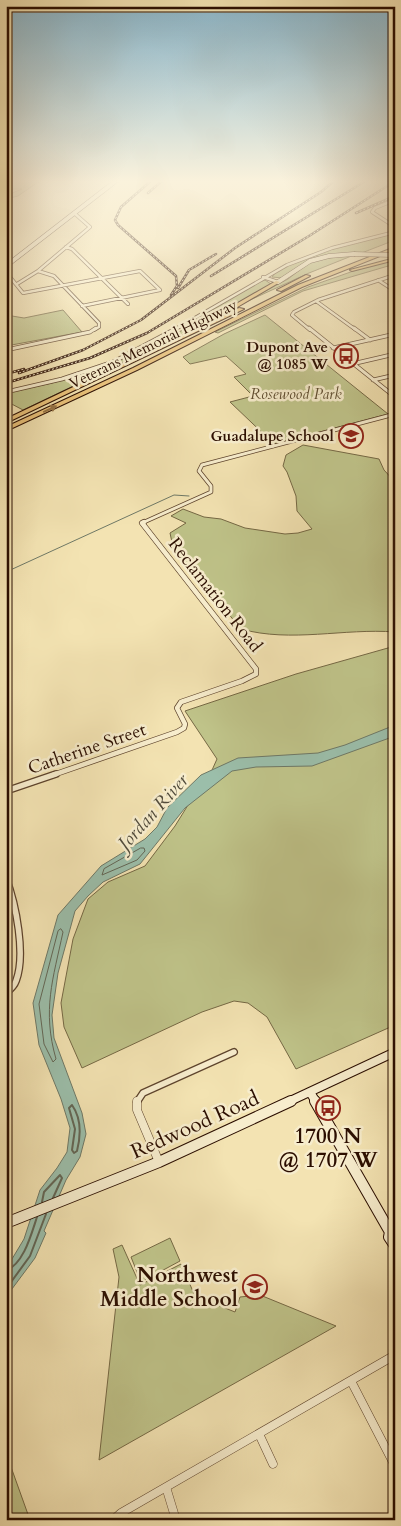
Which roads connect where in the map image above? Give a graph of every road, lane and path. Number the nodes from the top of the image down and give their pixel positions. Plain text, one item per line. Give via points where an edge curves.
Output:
1 (18, 251) edge
2 (25, 251) edge
3 (61, 251) edge
4 (73, 251) edge
5 (323, 251) edge
6 (372, 251) edge
7 (387, 251) edge
8 (393, 256) edge
9 (6, 260) edge
10 (6, 266) edge
11 (38, 271) junction
12 (6, 272) edge
13 (395, 275) edge
14 (102, 278) junction
15 (263, 278) junction
16 (378, 280) junction
17 (278, 282) junction
18 (17, 284) junction
19 (63, 286) junction
20 (300, 286) junction
21 (395, 291) edge
22 (121, 298) junction
23 (316, 301) junction
24 (128, 304) dead end
25 (82, 306) junction
26 (195, 331) junction
27 (395, 334) edge
28 (370, 340) junction
29 (333, 348) junction
30 (6, 350) edge
31 (395, 354) edge
32 (352, 364) junction
33 (395, 375) edge
34 (373, 380) junction
35 (6, 392) edge
36 (395, 397) edge
37 (395, 414) edge
38 (6, 421) edge
39 (6, 429) edge
40 (178, 732) joint
41 (6, 791) edge
42 (6, 878) edge
43 (6, 993) edge
44 (234, 1052) dead end
45 (395, 1052) edge
46 (310, 1092) junction
47 (159, 1162) junction
48 (6, 1223) edge
49 (392, 1233) edge
50 (395, 1246) edge
51 (395, 1354) edge
52 (351, 1380) junction
53 (259, 1434) junction
54 (272, 1464) dead end
55 (395, 1466) edge
56 (166, 1487) junction
57 (113, 1520) edge
58 (176, 1520) edge

1 - 9 main road
2 - 10 main road
3 - 11 street
4 - 14 street
5 - 15 street
6 - 26 highway, Veterans Memorial Highway via 296,281
7 - 20 highway, Veterans Memorial Highway
8 - 17 main road, bridge via 329,256 310,261
8 - 20 highway
11 - 18 street
11 - 19 street via 52,275
12 - 18 street
13 - 16 street
14 - 19 street
14 - 22 street
14 - 22 street via 140,271 160,290
15 - 17 street
15 - 35 street via 113,362 62,379
16 - 21 street
16 - 23 street
17 - 26 highway
18 - 19 street via 23,293
19 - 25 street
39 -> 20 highway, Veterans Memorial Highway
22 - 24 street
22 - 25 street
23 - 28 street
23 - 29 street via 292,316
25 - 30 street via 99,323 97,330
26 - 38 highway, Veterans Memorial Highway
27 - 28 street
28 - 29 street
29 - 32 street
31 - 32 street
32 - 34 street
33 - 34 street
34 - 36 street
37 - 40 street, Reclamation Road via 205,464 199,471 211,486 211,492 142,523 257,672 250,678 181,702 177,708 185,724
40 - 41 street, Catherine Street
42 - 43 street via 14,904 18,961 16,984
44 - 47 street via 138,1098 136,1110
45 - 46 main road, Redwood Road
46 - 47 main road, Redwood Road
46 - 49 main road
47 - 48 main road, Redwood Road
49 - 50 main road via 389,1237
51 - 52 street
52 - 53 street
52 - 55 street
53 - 54 street
53 - 56 street
56 - 57 street
56 - 58 street

